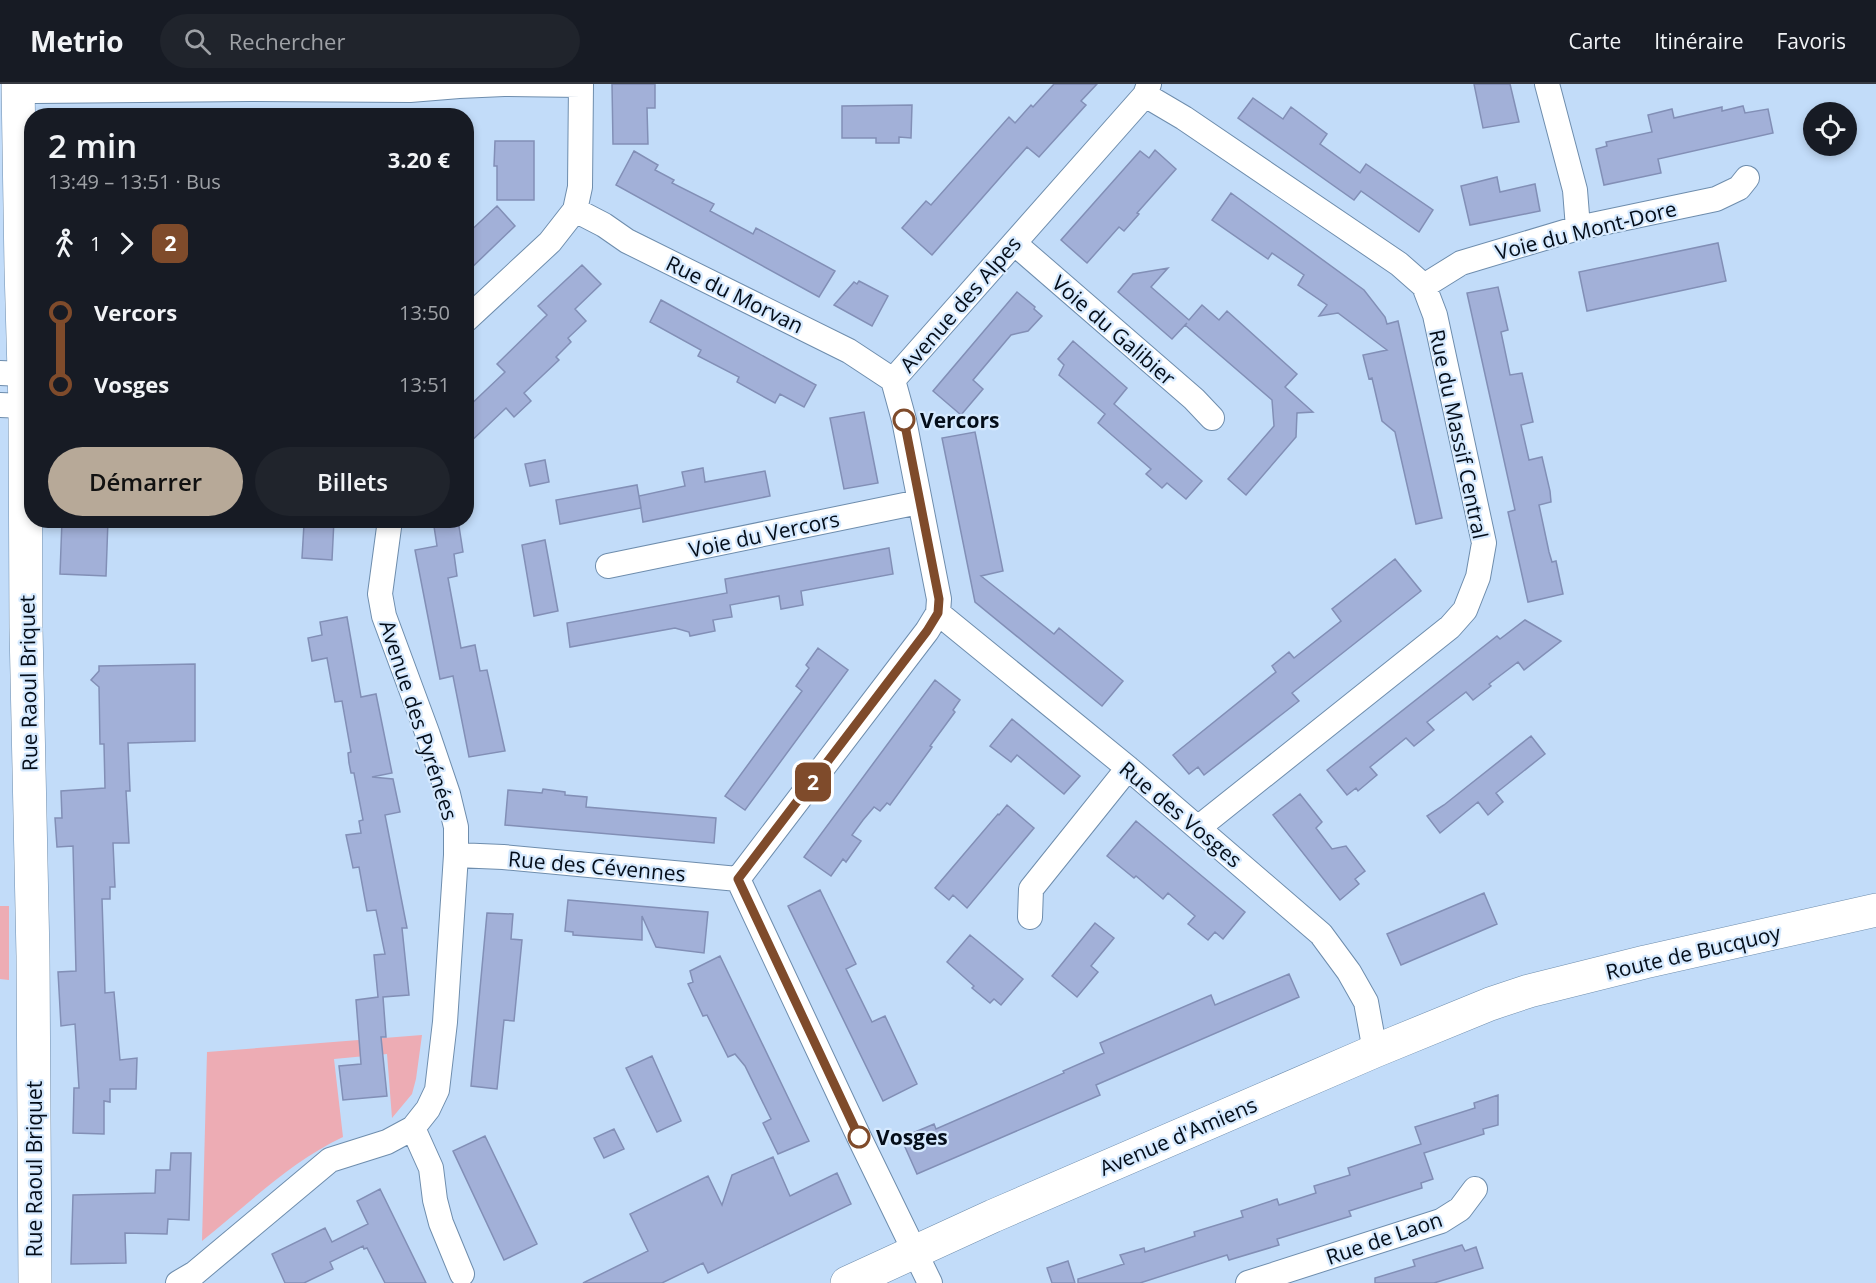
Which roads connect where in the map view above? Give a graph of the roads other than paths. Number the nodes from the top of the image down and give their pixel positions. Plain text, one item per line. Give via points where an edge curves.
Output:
1 (1547, 84) edge
2 (580, 85) edge
3 (18, 86) edge
4 (1147, 90) edge
5 (1747, 178) dead end
6 (575, 210) junction
7 (1578, 228) junction
8 (1014, 243) junction
9 (1424, 286) junction
10 (474, 313) edge
11 (893, 380) junction
12 (12, 390) edge
13 (1212, 418) dead end
14 (920, 502) junction
15 (389, 528) edge
16 (608, 566) dead end
17 (938, 613) junction
18 (1128, 768) junction
19 (1198, 828) junction
20 (456, 855) junction
21 (738, 879) junction
22 (1876, 910) edge
23 (1030, 917) dead end
24 (1512, 997) joint
25 (1375, 1051) junction
26 (413, 1128) junction
27 (1475, 1189) dead end
28 (914, 1251) junction
29 (462, 1274) dead end
30 (35, 1283) edge
31 (178, 1283) edge
32 (848, 1283) edge
33 (930, 1283) edge
34 (1248, 1283) edge

1 - 7 street via 1575,190
2 - 3 street via 410,90 36,91
2 - 6 street via 580,187
3 - 12 main road, Rue Raoul Briquet
4 - 8 street, Avenue des Alpes
4 - 9 street, Rue du Massif Central via 1399,264
5 - 7 street, Voie du Mont-Dore via 1739,188 1716,199
6 - 10 street via 550,242
6 - 11 street, Rue du Morvan via 627,241 849,351
7 - 9 street, Voie du Mont-Dore via 1461,262
8 - 11 street, Avenue des Alpes
8 - 13 street, Voie du Galibier
9 - 19 street, Rue du Massif Central via 1435,315 1484,543 1478,577 1465,610 1450,627
11 - 14 street, Avenue des Alpes
12 - 30 main road, Rue Raoul Briquet via 27,639
14 - 16 street, Voie du Vercors
14 - 17 street, Avenue des Alpes via 939,599
15 - 20 street, Avenue des Pyrénées via 380,594 384,616 448,794 456,827
17 - 18 street, Rue des Vosges
17 - 21 street
18 - 19 street, Rue des Vosges
18 - 23 street via 1031,889
19 - 25 street, Rue des Vosges via 1321,934 1335,951 1366,1002
20 - 21 street, Rue des Cévennes
20 - 26 street, Avenue des Pyrénées via 437,1090
21 - 28 street
22 - 24 main road, Route de Bucquoy via 1644,962
24 - 25 main road, Avenue d'Amiens
25 - 28 main road, Avenue d'Amiens
26 - 29 street via 431,1167 441,1223
26 - 31 street, Avenue des Pyrénées via 387,1142 330,1160
27 - 34 street, Rue de Laon via 1460,1209 1442,1221
28 - 32 main road, Avenue d'Amiens
28 - 33 street

